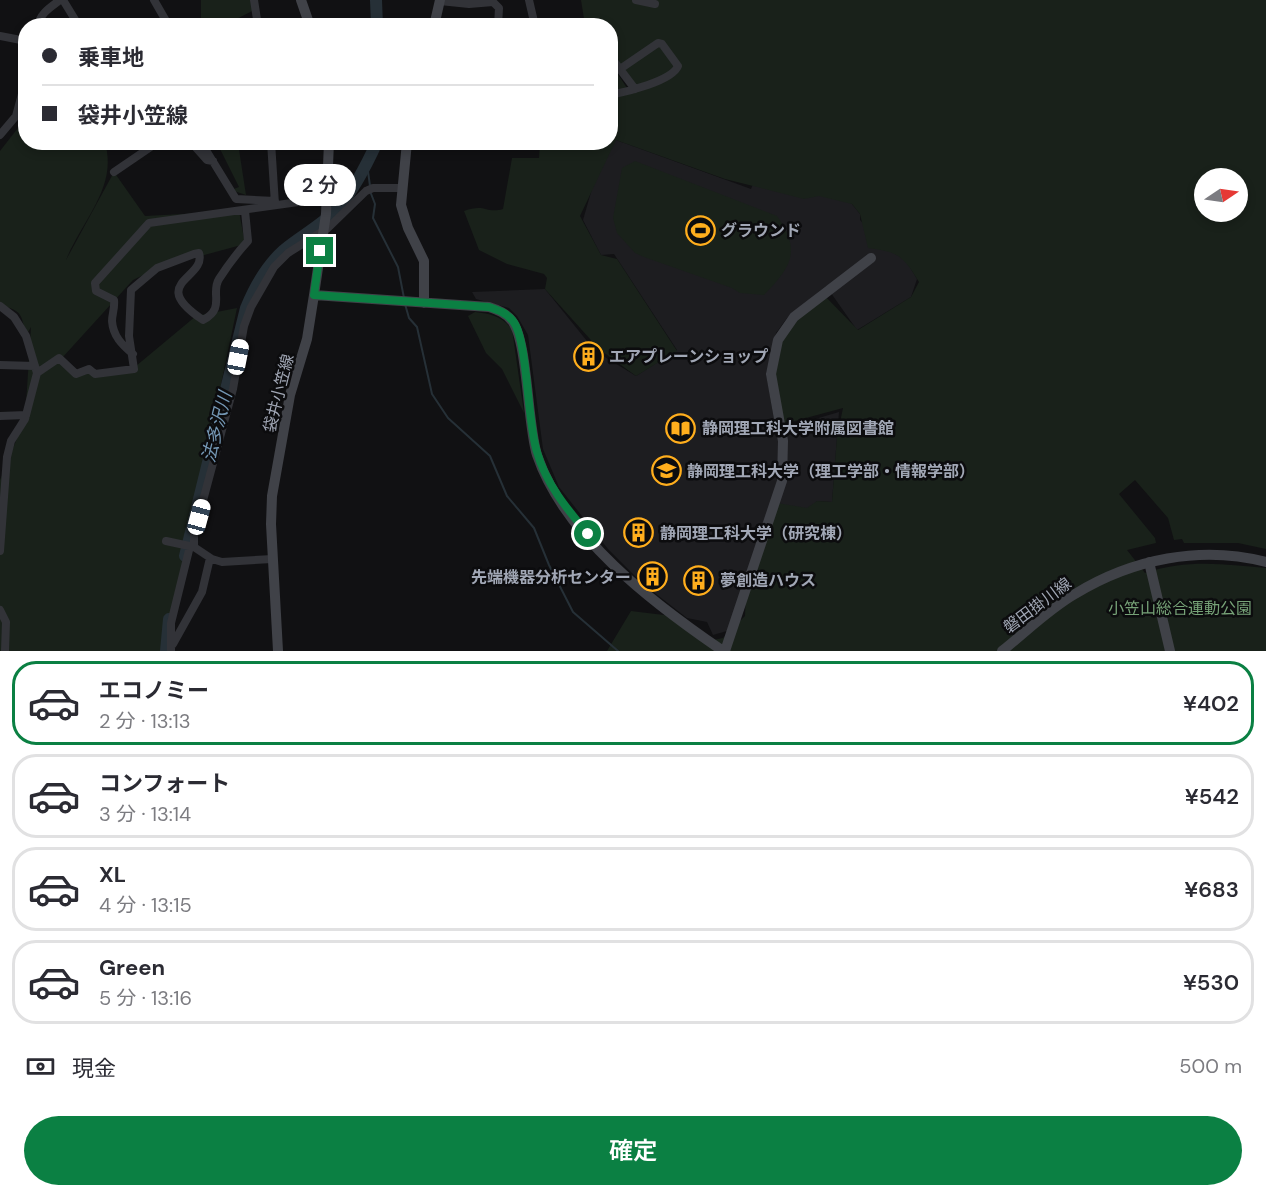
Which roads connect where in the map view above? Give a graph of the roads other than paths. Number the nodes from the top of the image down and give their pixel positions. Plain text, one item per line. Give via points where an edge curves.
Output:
1 (62, 0) edge
2 (154, 0) edge
3 (254, 0) edge
4 (301, 0) edge
5 (529, 0) edge
6 (636, 0) edge
7 (440, 1) edge
8 (655, 4) dead end
9 (40, 18) edge
10 (74, 18) edge
11 (164, 18) edge
12 (257, 18) edge
13 (307, 18) edge
14 (436, 18) edge
15 (498, 18) edge
16 (532, 18) edge
17 (0, 36) edge
18 (18, 39) edge
19 (618, 66) edge
20 (620, 69) junction
21 (635, 89) junction
22 (618, 93) edge
23 (18, 109) edge
24 (1, 132) edge
25 (145, 150) edge
26 (198, 150) edge
27 (206, 150) edge
28 (272, 150) edge
29 (329, 150) edge
30 (406, 150) edge
31 (213, 161) junction
32 (114, 172) dead end
33 (401, 188) junction
34 (327, 198) junction
35 (275, 204) junction
36 (245, 211) junction
37 (323, 230) junction
38 (872, 258) dead end
39 (314, 295) junction
40 (424, 303) junction
41 (0, 306) edge
42 (133, 354) junction
43 (0, 365) edge
44 (36, 370) junction
45 (26, 415) junction
46 (0, 416) edge
47 (1, 528) edge
48 (166, 541) dead end
49 (192, 547) junction
50 (0, 551) edge
51 (210, 558) junction
52 (272, 559) junction
53 (1149, 562) junction
54 (1266, 562) edge
55 (0, 610) edge
56 (186, 617) junction
57 (172, 619) junction
58 (3, 622) edge
59 (172, 649) edge
60 (0, 650) edge
61 (5, 651) edge
62 (278, 651) edge
63 (724, 651) edge
64 (1002, 651) edge
65 (1170, 651) edge

1 - 9 street
1 - 10 street
2 - 11 street
3 - 12 street
4 - 13 street
5 - 16 street
6 - 8 street
7 - 14 street
7 - 15 street via 493,2 499,8
17 - 18 street
19 - 20 street
20 - 21 street
20 - 21 street via 658,44 678,66 645,88
21 - 22 street
23 - 24 street
25 - 32 street
26 - 31 street
27 - 31 street
28 - 35 street
29 - 34 street, 袋井小笠線
30 - 33 street
31 - 35 street via 236,199
33 - 37 street via 366,191
33 - 40 street via 404,218 424,261
34 - 35 street
34 - 37 street, 袋井小笠線
35 - 36 street
36 - 42 street via 149,223 95,283 96,291 114,300 112,320 116,335
36 - 42 street via 248,241 217,281 218,298 210,316 202,320 187,309 178,295 178,289 199,262 199,253 157,268 131,290 129,336
37 - 39 street, 袋井小笠線
37 - 49 street via 274,267 251,307
38 - 63 street via 794,317 778,340 771,374 783,441 782,481
39 - 40 street
39 - 52 street, 袋井小笠線 via 290,395 272,496
40 - 63 street via 489,307 513,321 520,337 533,439 554,491 618,571 679,621
41 - 44 street via 19,324
42 - 44 street via 134,369 130,371 95,374 89,369 76,374 59,358
43 - 44 street
44 - 45 street
45 - 46 street
45 - 47 street via 7,457
47 - 50 street
48 - 49 street
49 - 51 street
49 - 57 street
51 - 52 street via 222,562
51 - 56 street via 202,592
52 - 62 street, 袋井小笠線
53 - 54 street, 磐田掛川線 via 1206,555
53 - 64 street, 磐田掛川線 via 1113,574 1075,594
53 - 65 street
55 - 58 street
56 - 57 street
56 - 59 street
57 - 59 street
58 - 61 street
60 - 61 street

